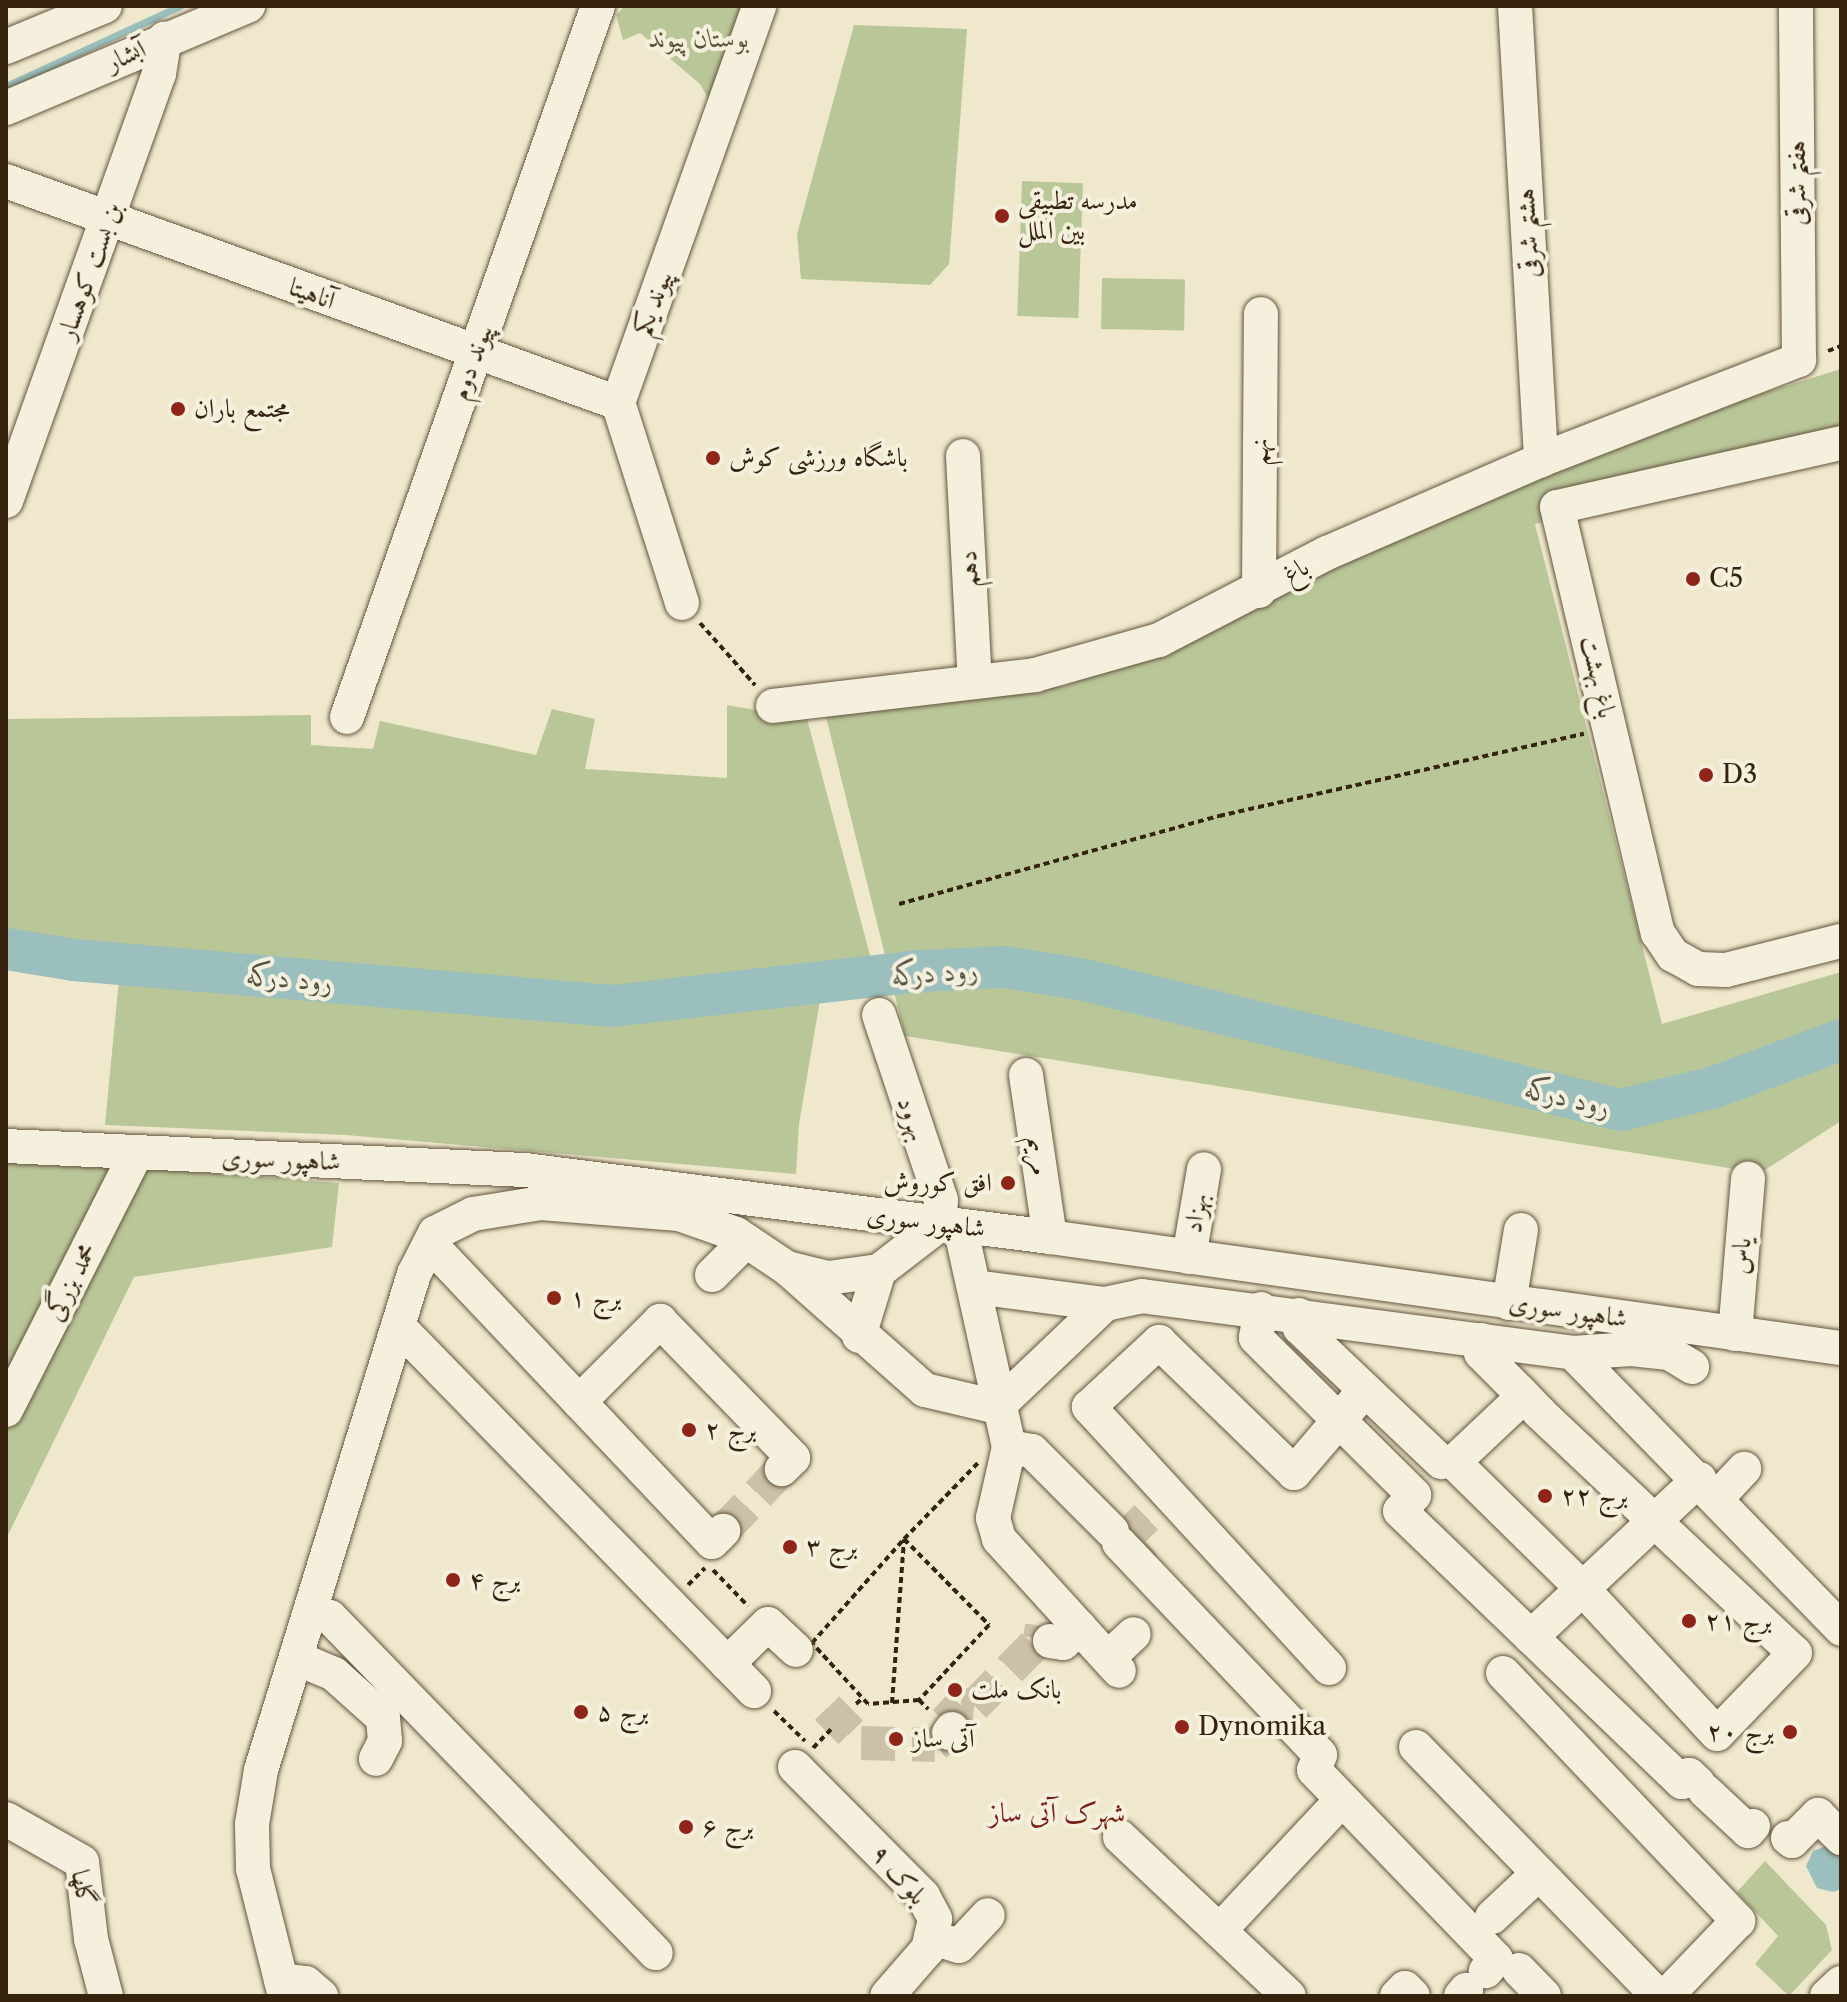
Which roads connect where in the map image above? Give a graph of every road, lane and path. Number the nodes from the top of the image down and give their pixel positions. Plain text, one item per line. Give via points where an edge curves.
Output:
1 (105, 6) edge
2 (248, 6) edge
3 (598, 6) edge
4 (759, 6) edge
5 (1515, 6) edge
6 (1796, 6) edge
7 (165, 38) junction
8 (6, 47) edge
9 (6, 108) edge
10 (6, 181) edge
11 (109, 218) junction
12 (1261, 314) dead end
13 (475, 354) junction
14 (1799, 360) joint
15 (618, 403) junction
16 (1841, 443) edge
17 (963, 456) dead end
18 (1541, 460) junction
19 (6, 501) edge
20 (1259, 591) junction
21 (682, 603) joint
22 (975, 682) junction
23 (773, 706) joint
24 (347, 717) dead end
25 (1610, 728) junction
26 (899, 904) dead end
27 (1841, 941) edge
28 (879, 1015) dead end
29 (1026, 1075) dead end
30 (6, 1146) edge
31 (136, 1154) junction
32 (1204, 1169) dead end
33 (1748, 1179) dead end
34 (950, 1225) junction
35 (1521, 1230) dead end
36 (1050, 1237) junction
37 (746, 1241) junction
38 (430, 1244) junction
39 (1189, 1257) junction
40 (787, 1268) junction
41 (879, 1271) junction
42 (712, 1275) dead end
43 (975, 1287) junction
44 (1191, 1300) junction
45 (1509, 1303) junction
46 (1105, 1304) junction
47 (1261, 1309) junction
48 (1299, 1315) junction
49 (398, 1326) junction
50 (1735, 1334) junction
51 (1169, 1335) dead end
52 (859, 1336) junction
53 (1481, 1340) junction
54 (1841, 1348) edge
55 (1573, 1353) junction
56 (1692, 1367) dead end
57 (1364, 1391) junction
58 (1524, 1396) junction
59 (579, 1402) junction
60 (997, 1407) junction
61 (6, 1410) edge
62 (1337, 1424) junction
63 (1009, 1447) junction
64 (1441, 1462) dead end
65 (782, 1469) dead end
66 (1744, 1469) dead end
67 (955, 1483) dead end
68 (1708, 1488) junction
69 (723, 1531) dead end
70 (904, 1539) junction
71 (708, 1565) dead end
72 (1582, 1588) junction
73 (748, 1606) dead end
74 (310, 1611) junction
75 (1155, 1616) junction
76 (1841, 1629) edge
77 (1531, 1637) junction
78 (796, 1650) dead end
79 (296, 1658) junction
80 (727, 1664) junction
81 (1329, 1668) dead end
82 (1503, 1673) dead end
83 (754, 1691) joint
84 (863, 1698) junction
85 (919, 1700) junction
86 (856, 1704) dead end
87 (891, 1704) junction
88 (943, 1724) dead end
89 (1416, 1747) dead end
90 (803, 1758) joint
91 (376, 1759) dead end
92 (1337, 1805) dead end
93 (6, 1819) edge
94 (1120, 1837) dead end
95 (1841, 1838) edge
96 (1539, 1873) junction
97 (988, 1915) dead end
98 (1492, 1917) dead end
99 (1221, 1929) junction
100 (931, 1937) junction
101 (656, 1953) dead end
102 (1483, 1982) edge
103 (1841, 1983) edge
104 (283, 1988) edge
105 (106, 1996) edge
106 (321, 1996) edge
107 (887, 1996) edge
108 (1289, 1996) edge
109 (1397, 1996) edge
110 (1413, 1996) edge
111 (1544, 1996) edge
112 (1658, 1996) edge
113 (1666, 1996) edge
114 (1827, 1996) edge

1 - 8 street
2 - 7 street, آبشار
3 - 13 street, پیوند دوم
4 - 15 street, پیوند یکم
5 - 18 street, هشتم شرقی
6 - 14 street, هفتم شرقی
7 - 9 street, آبشار
7 - 11 street, بن بست کوهسار via 159,74
10 - 11 street, آناهیتا
11 - 13 street, آناهیتا
11 - 19 street, بن بست کوهسار
12 - 20 street, نهم
13 - 15 street, آناهیتا
13 - 24 street, پیوند دوم
14 - 18 street, باغ
15 - 21 street
16 - 25 street, باغ بهشت via 1557,507
17 - 22 street, دهم
18 - 20 street, باغ via 1327,553
20 - 22 street, باغ via 1159,640 1035,675
21 - 23 path
22 - 23 street, باغ
25 - 26 path via 1219,816
25 - 27 street, باغ بهشت via 1658,933 1673,955 1698,969 1726,970
28 - 34 street, بهرود
29 - 36 street, مریم
30 - 31 street, شاهپور سوری
31 - 34 street, شاهپور سوری via 525,1170
31 - 61 street, محمد بزرگی
32 - 39 street, بهزاد
33 - 50 street, یاس
34 - 36 street, شاهپور سوری
34 - 41 street
34 - 43 street, بهرود
35 - 45 street
36 - 39 street, شاهپور سوری
37 - 38 street via 679,1214 541,1203 473,1214 435,1233
37 - 40 street
37 - 42 street
38 - 49 street
38 - 59 street
39 - 45 street, شاهپور سوری
40 - 41 street via 828,1278
40 - 52 street
41 - 52 street
43 - 46 street
43 - 60 street, بهرود
44 - 46 street via 1142,1296
44 - 47 street
44 - 51 street via 1184,1319
45 - 50 street, شاهپور سوری
46 - 60 street
47 - 48 street
47 - 62 street via 1256,1338
48 - 53 street
48 - 57 street via 1300,1328
49 - 74 street
49 - 80 street
50 - 54 street, شاهپور سوری
52 - 60 street via 925,1390
53 - 55 street
53 - 58 street via 1481,1353
55 - 56 street via 1656,1351
55 - 68 street
57 - 62 street
57 - 64 street
58 - 72 street via 1454,1462
58 - 72 street via 1795,1653 1717,1734
59 - 65 street via 660,1321 793,1458
59 - 69 street via 712,1542
60 - 63 street, بهرود
62 - 77 street via 1414,1495 1400,1511
62 - 81 street via 1294,1473 1159,1342 1089,1407
63 - 75 street via 1032,1451 1116,1537
63 - 75 street via 993,1518 999,1539 1057,1623 1113,1664
66 - 68 street
67 - 70 path
68 - 72 street
68 - 76 street
70 - 84 path via 812,1643
70 - 85 path via 989,1625
70 - 87 path
71 - 73 path
72 - 77 street
74 - 79 street
74 - 101 street via 330,1617
75 - 102 street via 1320,1755 1314,1770 1496,1959
77 - 95 street via 1682,1782 1689,1775 1748,1831 1772,1830 1792,1841 1818,1815
78 - 80 street via 768,1624
79 - 91 street via 334,1674 383,1718 385,1741
79 - 104 street via 261,1770 252,1824 253,1869
80 - 83 street
82 - 113 street via 1738,1921
83 - 90 path
84 - 86 path
84 - 87 path via 868,1704
85 - 87 path
85 - 88 path
89 - 96 street
90 - 100 street, بلوک ۹ via 923,1896 935,1919
92 - 99 street
93 - 105 street, گلها via 82,1862 91,1939
94 - 99 street
96 - 98 street
96 - 112 street
97 - 100 street via 959,1946
99 - 108 street
100 - 107 street, بلوک ۹ via 928,1949
102 - 111 street
103 - 114 street
104 - 106 street via 306,1983
109 - 110 street via 1405,1988

